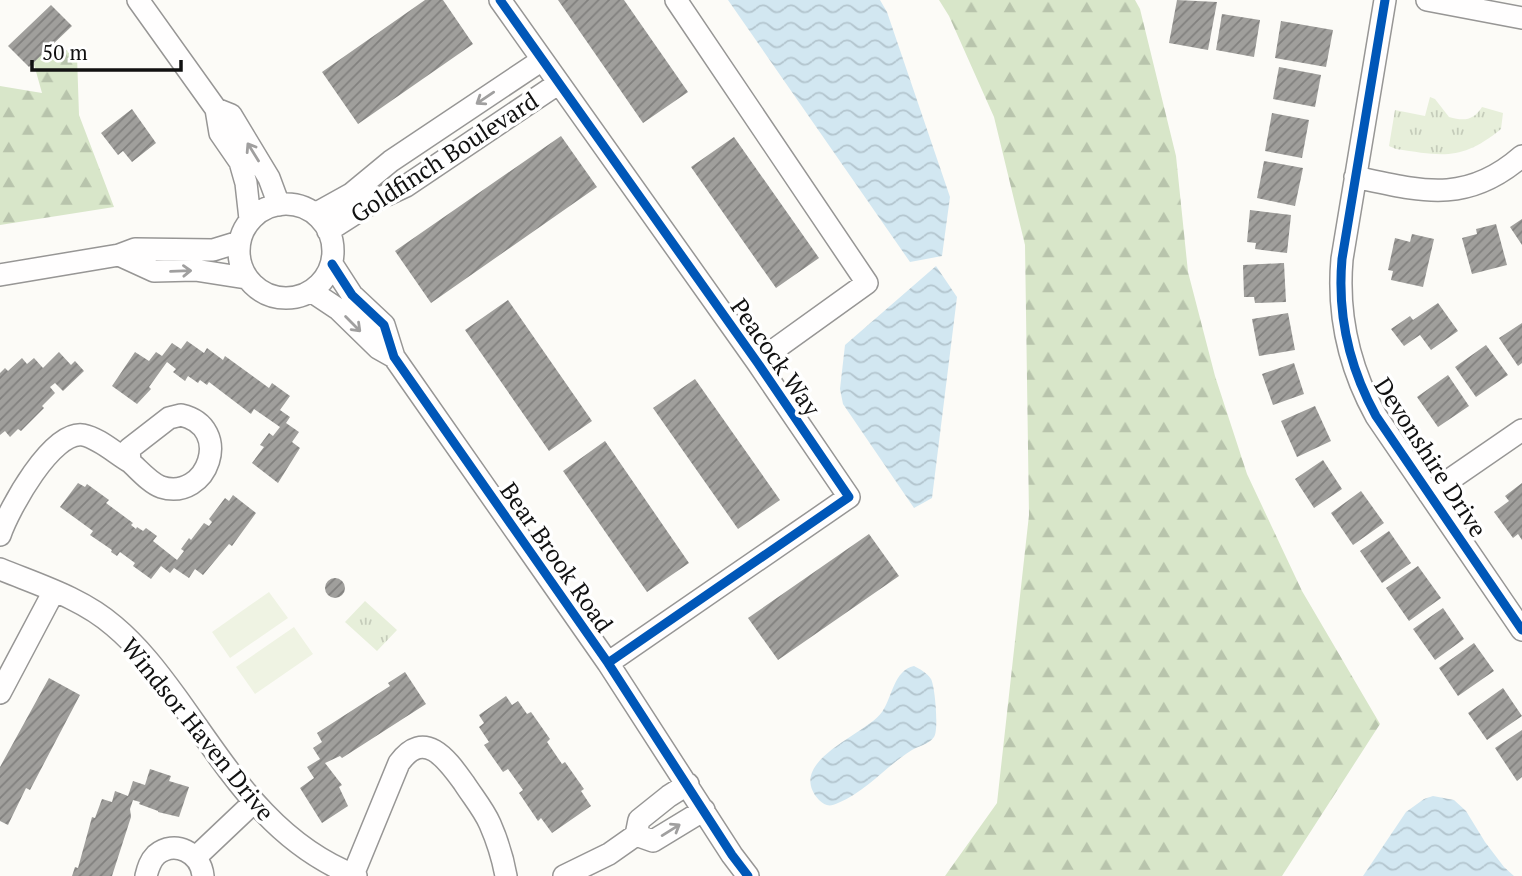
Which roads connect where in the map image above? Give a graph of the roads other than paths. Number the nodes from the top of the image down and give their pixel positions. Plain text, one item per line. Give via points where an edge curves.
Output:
1 (138, 0) edge
2 (500, 0) edge
3 (676, 0) edge
4 (1385, 0) edge
5 (1427, 0) edge
6 (1522, 18) edge
7 (542, 60) junction
8 (559, 83) junction
9 (216, 109) junction
10 (1522, 156) edge
11 (1355, 177) junction
12 (279, 205) junction
13 (250, 219) junction
14 (322, 222) junction
15 (239, 242) junction
16 (119, 255) junction
17 (332, 264) junction
18 (0, 275) edge
19 (246, 278) junction
20 (311, 291) junction
21 (394, 357) junction
22 (757, 362) junction
23 (1522, 430) edge
24 (130, 462) dead end
25 (1429, 494) junction
26 (0, 535) edge
27 (0, 569) edge
28 (54, 591) junction
29 (1522, 630) edge
30 (608, 663) junction
31 (0, 693) edge
32 (688, 784) junction
33 (253, 803) junction
34 (704, 810) junction
35 (636, 835) junction
36 (200, 867) edge
37 (146, 876) edge
38 (354, 876) edge
39 (506, 876) edge
40 (564, 876) edge
41 (748, 876) edge

1 - 9 street
2 - 7 street, Peacock Way
3 - 22 street via 867,283
4 - 11 street, Devonshire Drive
5 - 6 street
7 - 8 street, Peacock Way
7 -> 14 street, Goldfinch Boulevard via 391,161
8 - 14 street, Goldfinch Boulevard via 406,186
8 - 22 street, Peacock Way
12 -> 9 street via 269,178 231,115
9 - 13 street via 220,133 240,162
10 - 11 street via 1482,181 1448,190 1413,190
11 - 25 street, Devonshire Drive via 1340,276 1346,341 1368,402
12 - 13 street
12 - 14 street via 302,206
13 - 15 street
14 - 17 street, Bear Brook Road via 332,245
15 - 16 street via 213,250 135,249
15 - 19 street
16 - 18 street
16 -> 19 street via 154,271 195,270
17 - 20 street via 325,281
17 - 21 street, Bear Brook Road via 352,295 384,325
19 - 20 street via 280,298
20 -> 21 street
21 - 30 street, Bear Brook Road
22 - 30 street, Peacock Way via 849,497
23 - 25 street
24 - 26 street via 84,435 61,441 22,491
25 - 29 street, Devonshire Drive
27 - 28 street, Windsor Haven Drive
28 - 31 street
28 - 33 street, Windsor Haven Drive via 89,608 138,648
30 - 32 street, Bear Brook Road
32 - 34 street, Bear Brook Road
32 - 35 street via 639,820
33 - 36 street
33 - 38 street, Windsor Haven Drive via 308,851
35 -> 34 street via 653,841
34 - 41 street, Bear Brook Road
35 - 40 street
36 - 37 street via 182,849 169,849 150,863
38 - 39 street via 399,762 419,748 433,748 442,754 481,808

